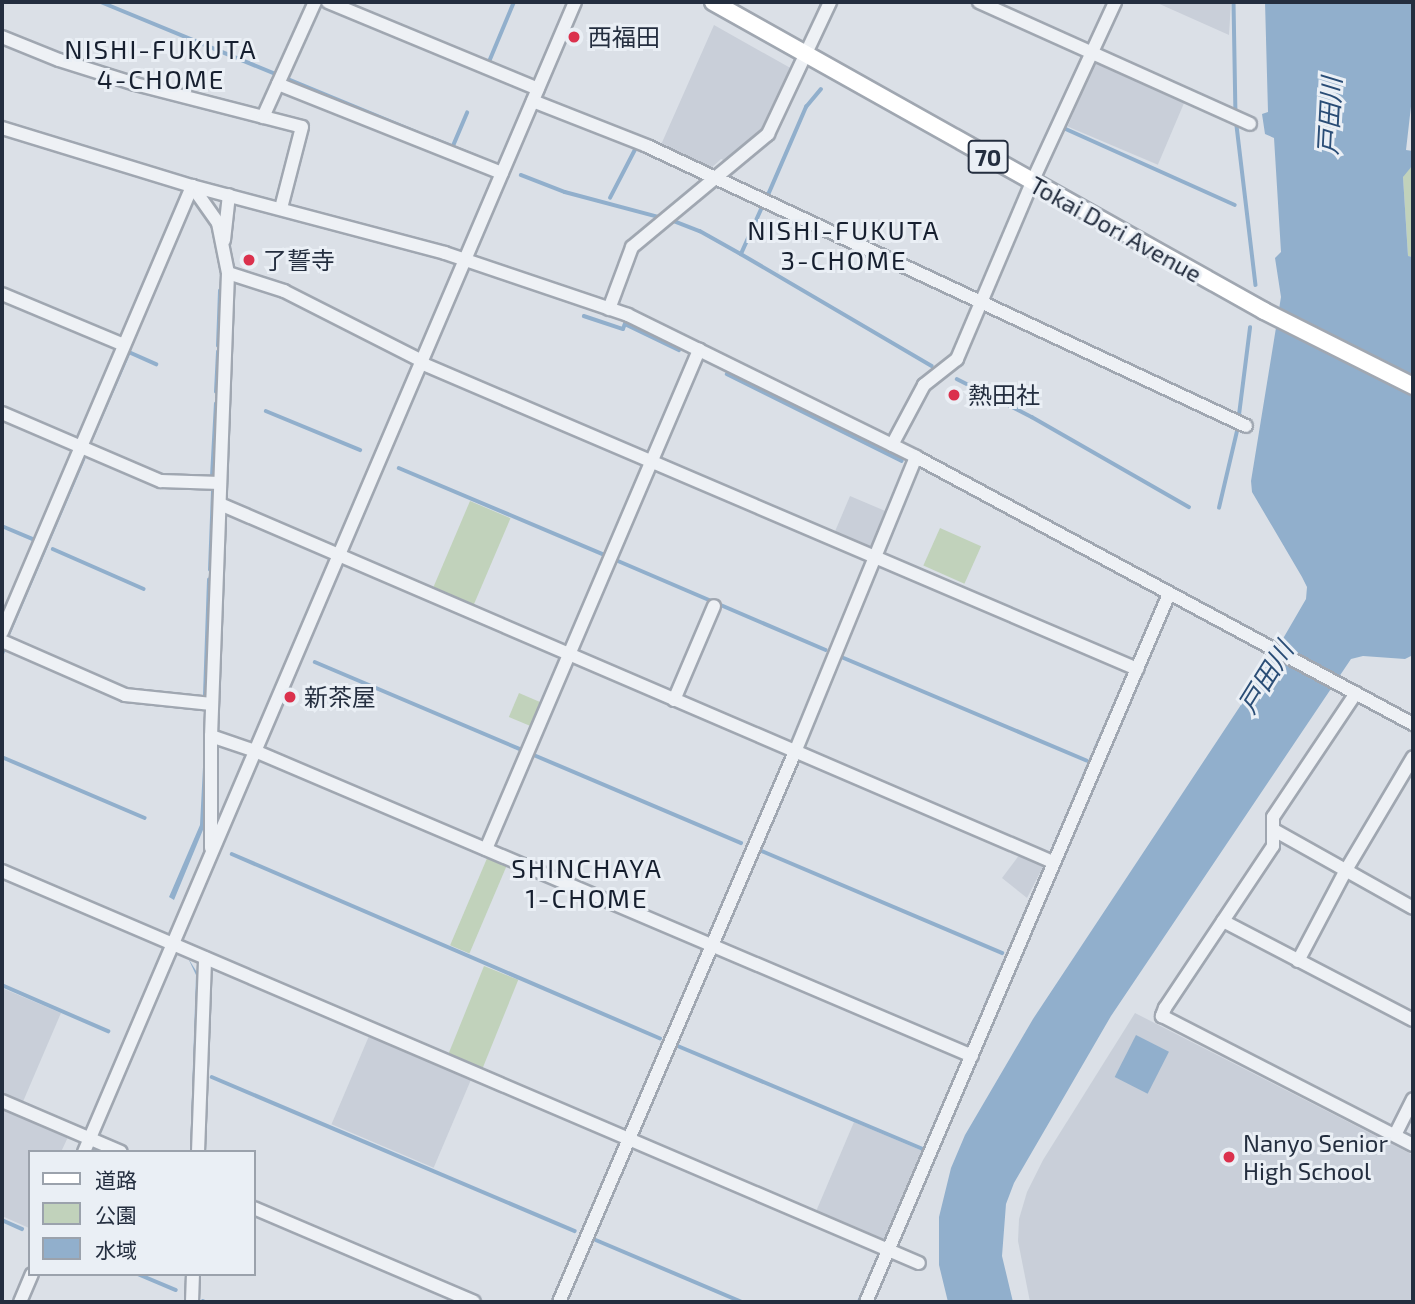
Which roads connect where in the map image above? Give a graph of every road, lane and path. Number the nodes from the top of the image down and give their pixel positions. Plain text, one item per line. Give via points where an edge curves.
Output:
1 (315, 2) edge
2 (328, 2) edge
3 (575, 2) edge
4 (830, 2) edge
5 (979, 2) edge
6 (1115, 2) edge
7 (721, 4) edge
8 (2, 37) edge
9 (1092, 53) junction
10 (807, 54) junction
11 (280, 78) junction
12 (535, 95) junction
13 (263, 117) junction
14 (1250, 124) dead end
15 (2, 128) edge
16 (502, 173) junction
17 (719, 178) junction
18 (1032, 182) junction
19 (192, 186) junction
20 (229, 195) junction
21 (281, 208) junction
22 (224, 243) junction
23 (465, 260) junction
24 (228, 272) junction
25 (2, 294) edge
26 (982, 302) junction
27 (609, 309) junction
28 (124, 345) junction
29 (699, 350) junction
30 (421, 362) junction
31 (1413, 386) edge
32 (2, 413) edge
33 (1246, 426) dead end
34 (892, 445) junction
35 (81, 447) junction
36 (916, 457) junction
37 (651, 462) junction
38 (220, 483) junction
39 (220, 504) junction
40 (338, 557) junction
41 (875, 557) junction
42 (1169, 594) junction
43 (713, 606) dead end
44 (2, 632) edge
45 (2, 641) edge
46 (568, 655) junction
47 (1137, 669) junction
48 (1356, 693) junction
49 (674, 700) junction
50 (212, 704) junction
51 (1413, 724) edge
52 (211, 736) junction
53 (256, 751) junction
54 (795, 752) junction
55 (1413, 757) edge
56 (1274, 830) junction
57 (486, 849) junction
58 (211, 854) junction
59 (1053, 862) junction
60 (1346, 870) junction
61 (2, 872) edge
62 (1413, 908) edge
63 (1223, 921) junction
64 (173, 944) junction
65 (712, 946) junction
66 (205, 958) junction
67 (1298, 961) junction
68 (1413, 1020) edge
69 (972, 1056) junction
70 (1413, 1099) edge
71 (2, 1101) edge
72 (1395, 1135) junction
73 (90, 1138) junction
74 (629, 1139) junction
75 (1413, 1145) edge
76 (85, 1150) edge
77 (117, 1150) edge
78 (198, 1150) edge
79 (256, 1209) edge
80 (889, 1250) junction
81 (919, 1263) dead end
82 (31, 1276) edge
83 (193, 1276) edge
84 (20, 1302) edge
85 (192, 1302) edge
86 (474, 1302) edge
87 (559, 1302) edge
88 (866, 1302) edge

1 - 11 street
2 - 12 street
3 - 12 street
4 - 10 street
5 - 9 street
6 - 9 street
7 - 10 main road, Tokai Dori Avenue / 70
8 - 13 street via 135,84
9 - 14 street
9 - 18 street
10 - 17 street via 768,134
10 - 18 main road, Tokai Dori Avenue / 70
11 - 13 street
11 - 16 street
12 - 16 street
12 - 17 street
13 - 21 street via 302,127
15 - 19 street
16 - 23 street
17 - 26 street
17 - 27 street via 632,247
18 - 26 street
18 - 31 main road, Tokai Dori Avenue / 70 via 1265,312
19 - 20 street
19 - 22 street via 218,223
19 - 28 street
20 - 21 street
20 - 22 street
21 - 23 street
22 - 24 street
23 - 27 street
23 - 30 street
24 - 30 street via 284,291
24 - 38 street
25 - 28 street
26 - 33 street
26 - 34 street via 957,359 924,385
27 - 29 street
28 - 35 street
29 - 34 street
29 - 37 street
30 - 37 street
30 - 40 street
32 - 35 street
34 - 36 street
35 - 38 street via 161,481
35 - 44 street
36 - 41 street
36 - 42 street
37 - 41 street
37 - 46 street
38 - 39 street
39 - 40 street
39 - 50 street
40 - 46 street
40 - 53 street
41 - 47 street
41 - 54 street
42 - 47 street
42 - 48 street
43 - 49 street
45 - 50 street via 125,695
46 - 49 street
46 - 57 street
47 - 59 street
48 - 51 street
48 - 56 street via 1273,817
49 - 54 street
50 - 52 street
52 - 53 street
52 - 58 street
53 - 57 street
53 - 58 street
54 - 59 street
54 - 65 street
55 - 60 street
56 - 60 street
56 - 63 street via 1273,846
57 - 65 street
58 - 64 street
59 - 69 street
60 - 62 street
60 - 67 street
61 - 64 street
63 - 67 street
63 - 72 street via 1162,1016
64 - 66 street
64 - 73 street
65 - 69 street
65 - 74 street
66 - 74 street
66 - 78 street
67 - 68 street
69 - 80 street
70 - 72 street
71 - 73 street
72 - 75 street
73 - 76 street
73 - 77 street
74 - 80 street
74 - 87 street
79 - 86 street
80 - 81 street
80 - 88 street
82 - 84 street
83 - 85 street

